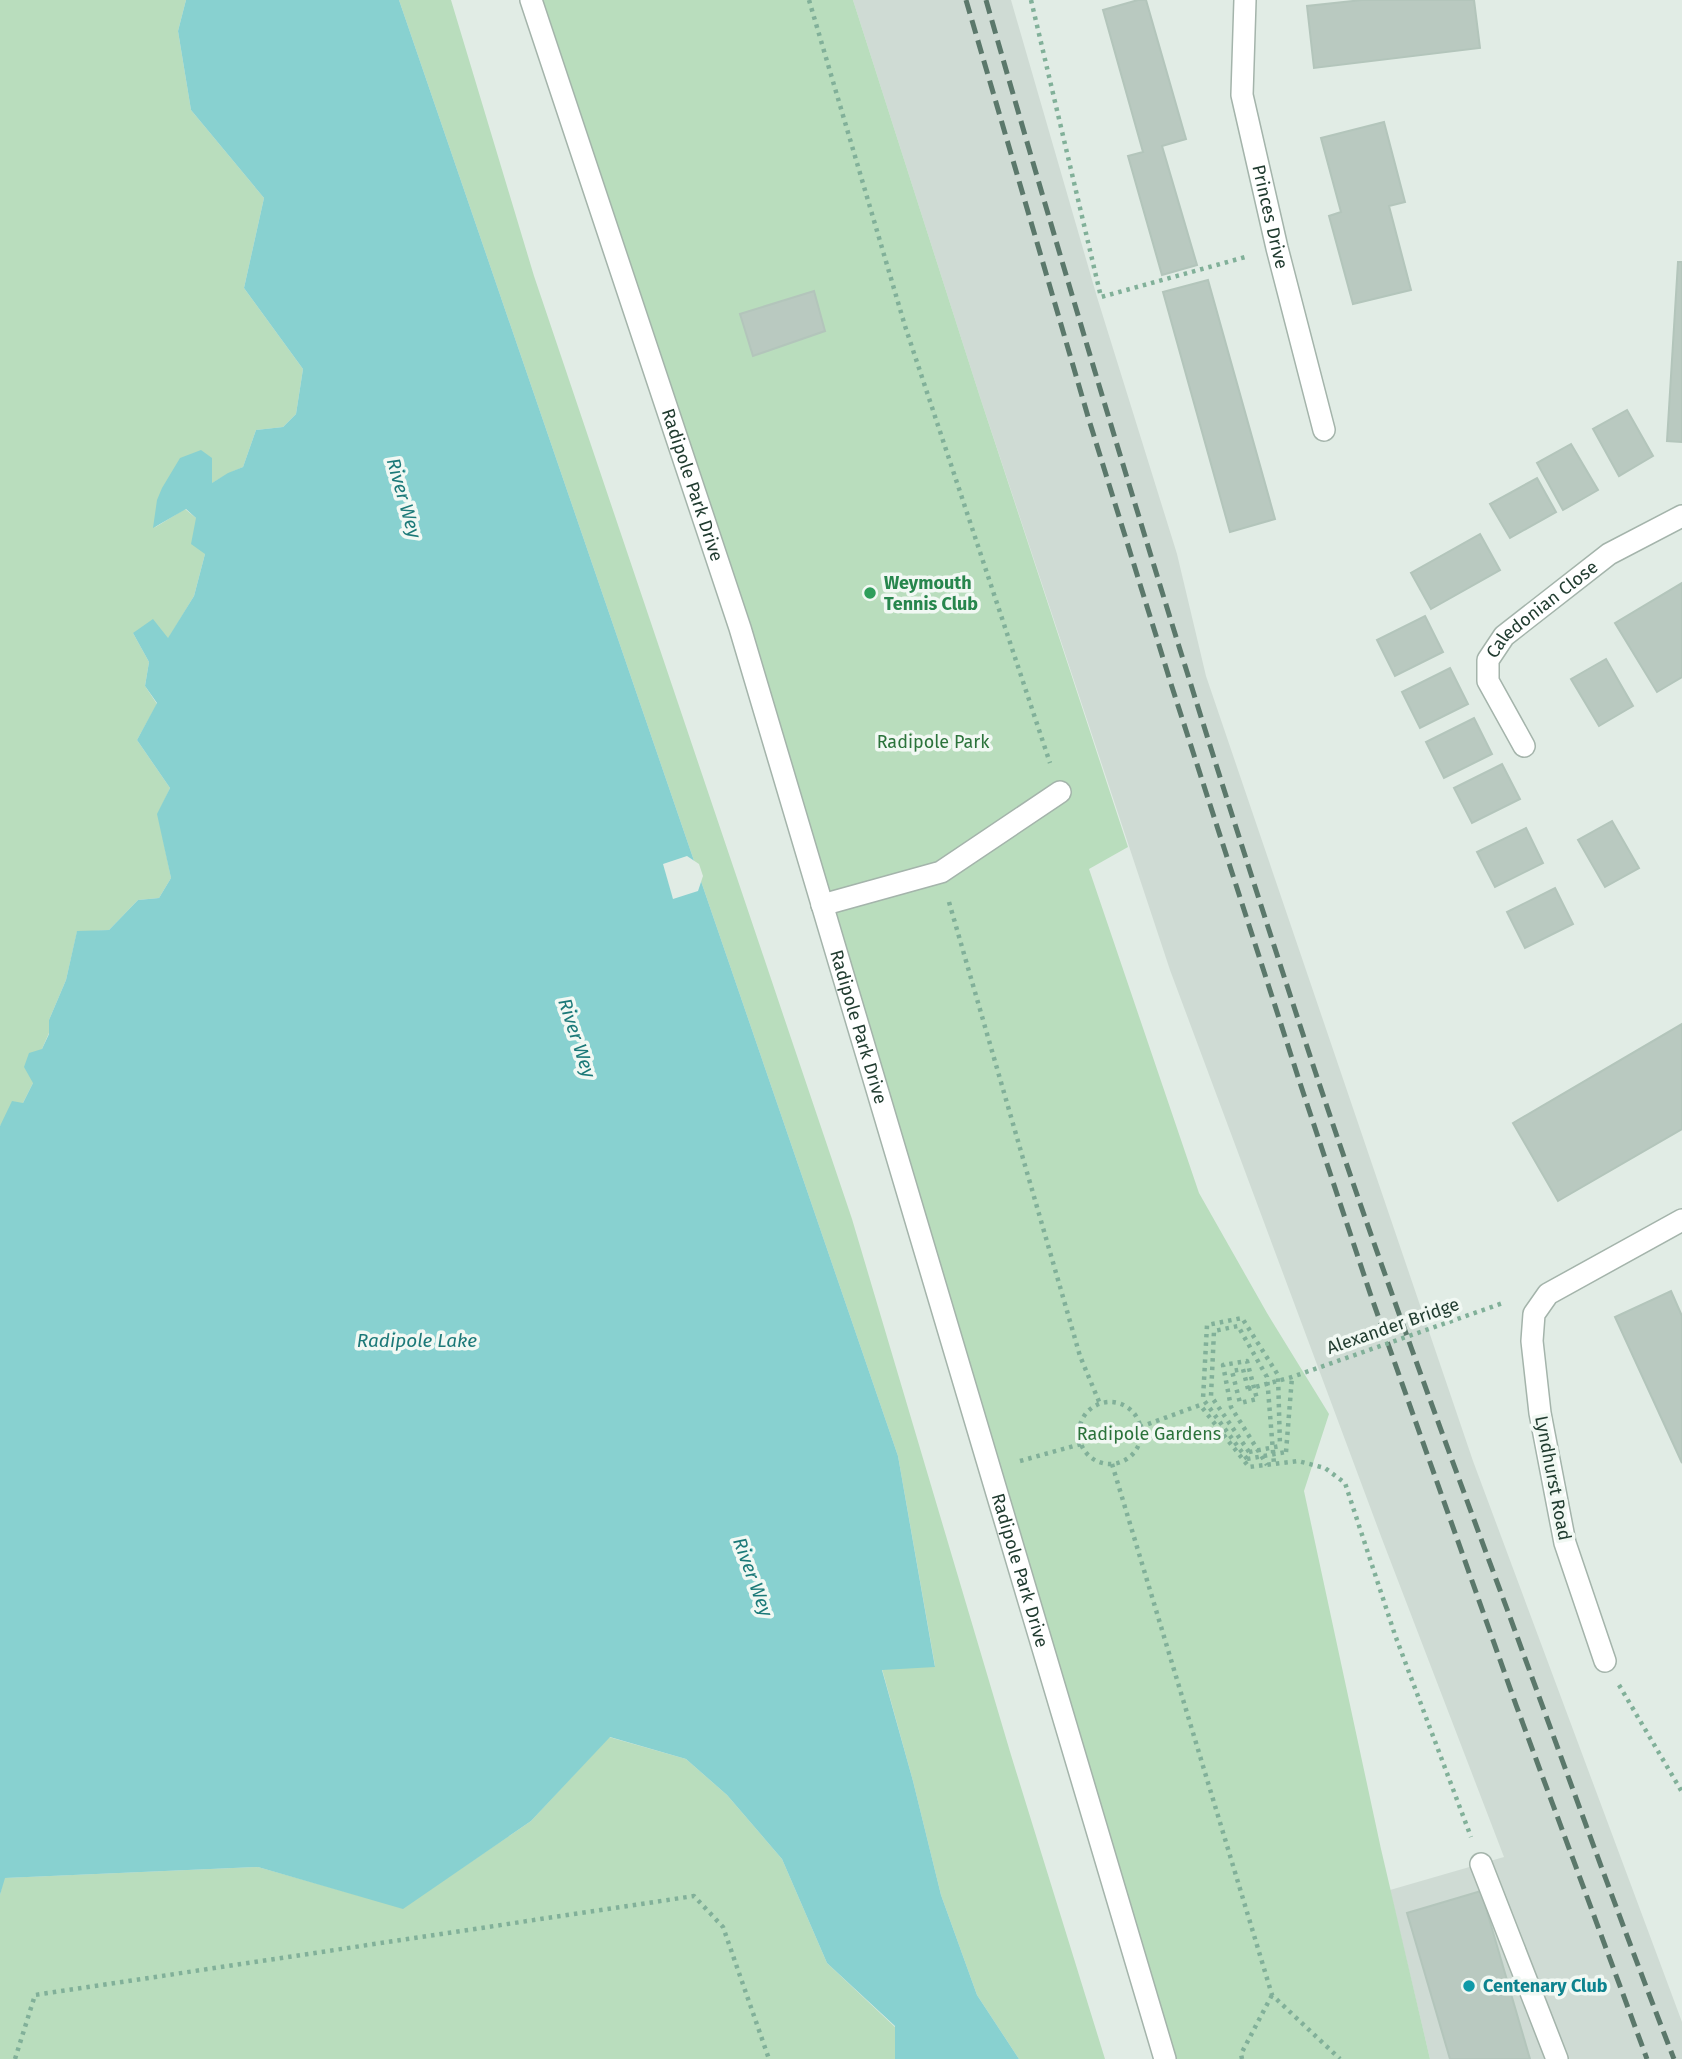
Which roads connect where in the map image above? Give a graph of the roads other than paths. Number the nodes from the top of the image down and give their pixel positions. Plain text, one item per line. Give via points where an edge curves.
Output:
1 (531, 0) edge
2 (1245, 0) edge
3 (1324, 430) dead end
4 (1682, 516) edge
5 (1524, 746) dead end
6 (1060, 792) road end
7 (822, 905) junction
8 (1682, 1220) edge
9 (1605, 1661) road end
10 (1481, 1864) road end
11 (1165, 2059) edge
12 (1557, 2059) edge

1 - 7 street, Radipole Park Drive via 740,628
2 - 3 street, Princes Drive via 1242,95
4 - 5 street, Caledonian Close via 1609,554 1504,636 1488,660 1488,681
6 - 7 street via 941,872
7 - 11 street, Radipole Park Drive
8 - 9 street, Lyndhurst Road via 1548,1294 1534,1314 1532,1341 1540,1413 1565,1543
10 - 12 street

